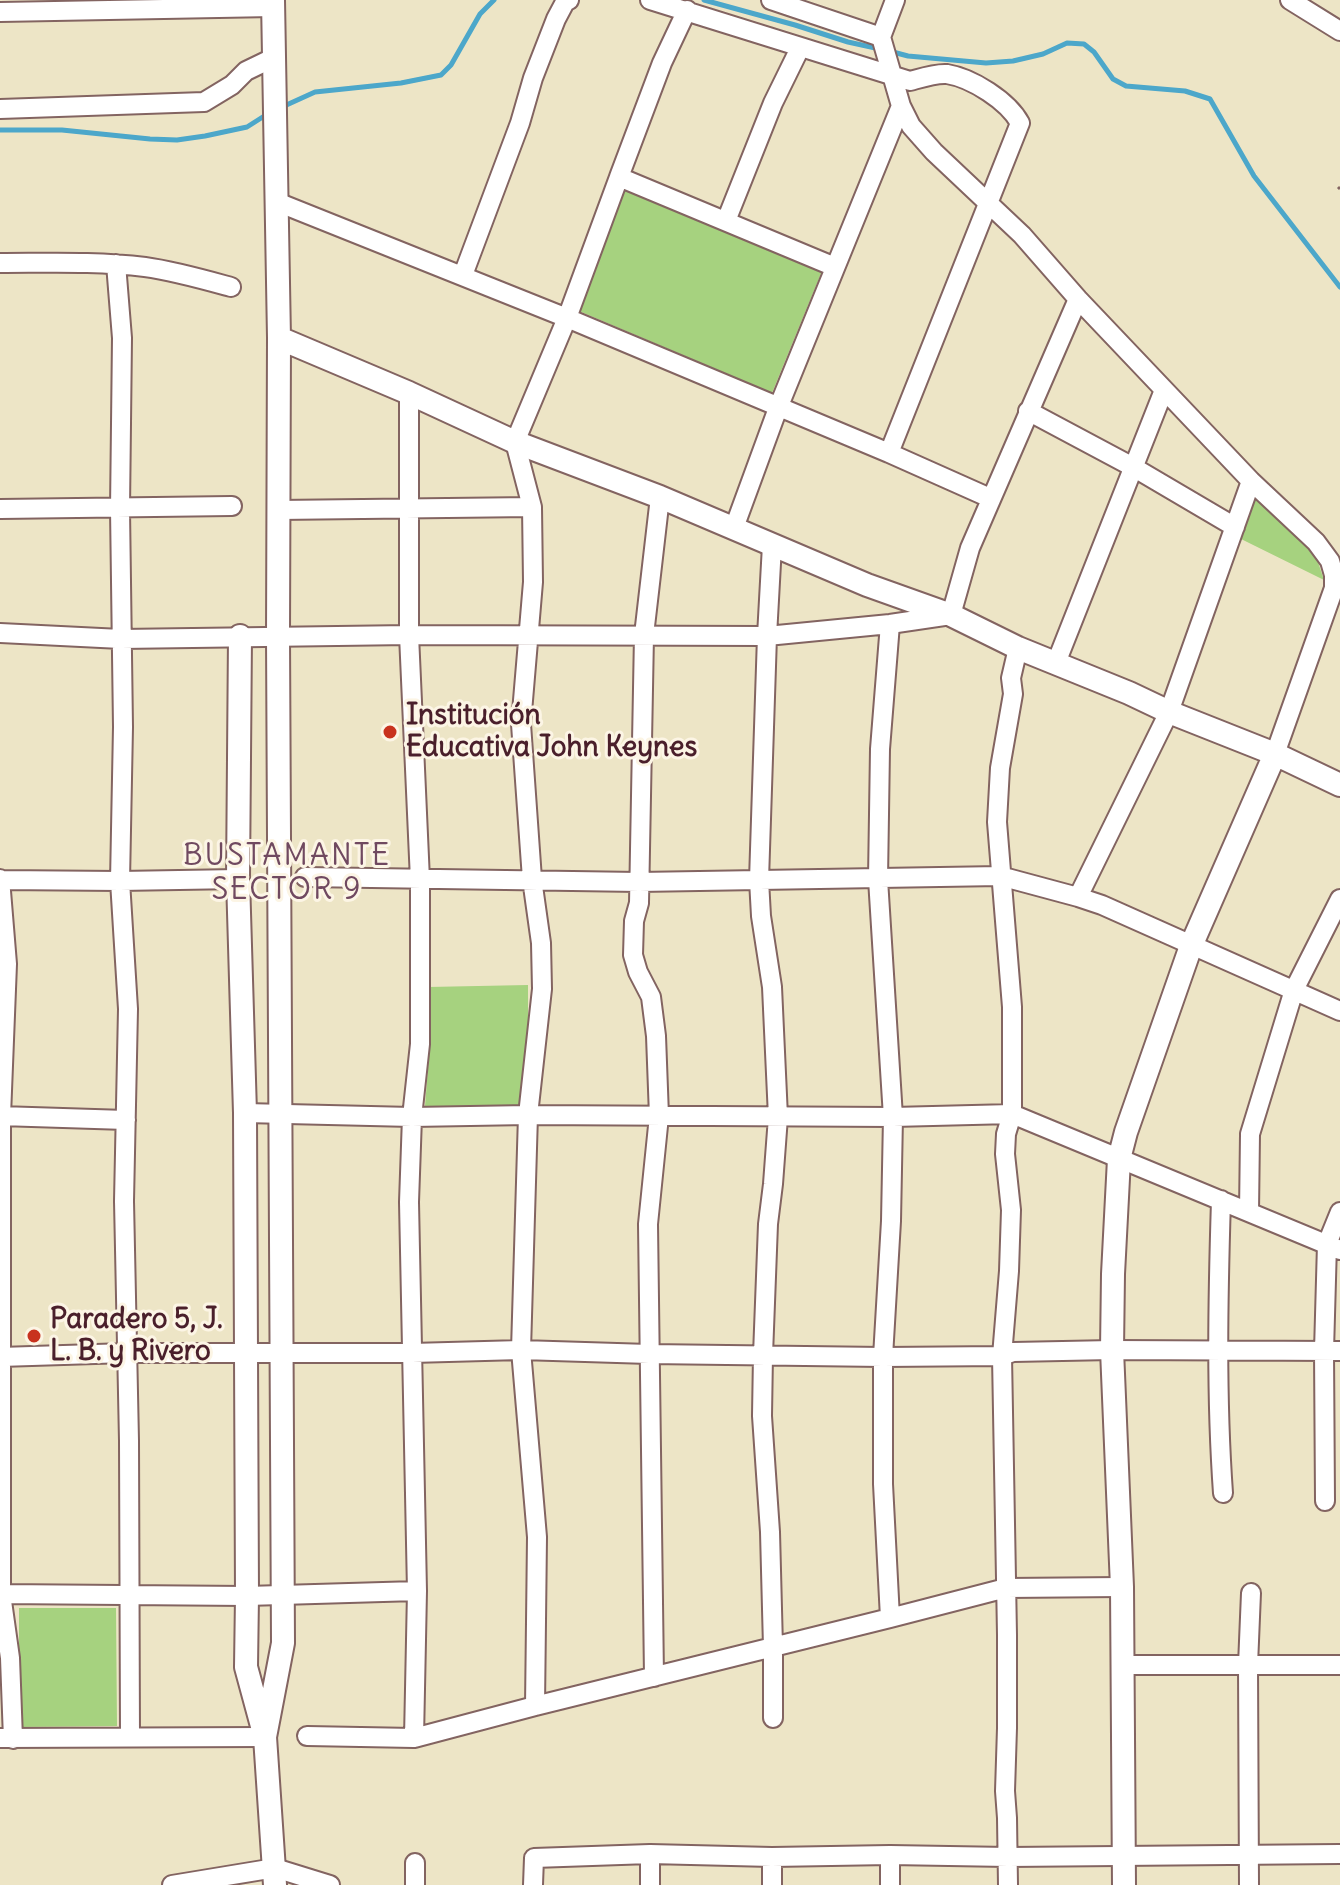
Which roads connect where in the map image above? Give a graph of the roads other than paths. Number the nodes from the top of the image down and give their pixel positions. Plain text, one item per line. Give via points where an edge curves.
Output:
1 (569, 0) edge
2 (650, 0) edge
3 (771, 0) edge
4 (895, 0) edge
5 (1290, 0) edge
6 (273, 3) edge
7 (687, 10) junction
8 (0, 12) edge
9 (1340, 31) edge
10 (881, 37) junction
11 (800, 48) junction
12 (275, 57) junction
13 (892, 76) junction
14 (901, 106) junction
15 (0, 109) edge
16 (619, 177) junction
17 (277, 202) junction
18 (988, 204) junction
19 (726, 221) junction
20 (0, 263) edge
21 (116, 264) junction
22 (835, 267) junction
23 (463, 275) junction
24 (231, 287) dead end
25 (1078, 299) junction
26 (567, 318) junction
27 (279, 338) junction
28 (1164, 390) junction
29 (409, 393) junction
30 (778, 408) junction
31 (1028, 411) junction
32 (515, 442) junction
33 (889, 453) junction
34 (1133, 467) junction
35 (1251, 481) junction
36 (660, 497) junction
37 (990, 498) junction
38 (232, 506) dead end
39 (532, 507) junction
40 (0, 509) edge
41 (120, 509) junction
42 (410, 509) junction
43 (278, 510) junction
44 (1235, 527) junction
45 (734, 528) junction
46 (772, 545) junction
47 (951, 615) junction
48 (890, 624) junction
49 (0, 633) edge
50 (409, 635) junction
51 (528, 635) junction
52 (644, 635) junction
53 (240, 636) junction
54 (278, 636) junction
55 (767, 636) junction
56 (121, 639) junction
57 (1018, 648) junction
58 (1056, 663) junction
59 (1169, 712) junction
60 (1275, 754) junction
61 (1340, 785) edge
62 (1000, 876) junction
63 (305, 877) dead end
64 (238, 879) junction
65 (532, 879) junction
66 (878, 879) junction
67 (0, 880) edge
68 (420, 880) junction
69 (759, 880) junction
70 (120, 881) junction
71 (639, 882) junction
72 (1078, 897) junction
73 (1340, 899) edge
74 (1191, 946) junction
75 (1294, 990) junction
76 (1340, 1011) edge
77 (245, 1113) junction
78 (280, 1114) junction
79 (1012, 1114) junction
80 (528, 1115) junction
81 (0, 1116) edge
82 (659, 1116) junction
83 (412, 1117) junction
84 (778, 1117) junction
85 (893, 1117) junction
86 (126, 1120) junction
87 (1119, 1159) junction
88 (1221, 1200) junction
89 (1249, 1212) junction
90 (1340, 1212) edge
91 (1334, 1247) edge
92 (521, 1350) junction
93 (1112, 1350) junction
94 (1217, 1351) junction
95 (1332, 1351) edge
96 (127, 1353) junction
97 (246, 1353) junction
98 (281, 1353) junction
99 (412, 1353) junction
100 (649, 1354) junction
101 (763, 1355) junction
102 (1002, 1356) junction
103 (1, 1357) edge
104 (883, 1357) junction
105 (1223, 1493) dead end
106 (1325, 1501) dead end
107 (1122, 1587) junction
108 (1006, 1588) junction
109 (417, 1591) junction
110 (1251, 1593) dead end
111 (1, 1594) edge
112 (283, 1594) junction
113 (129, 1595) junction
114 (247, 1596) junction
115 (890, 1618) junction
116 (773, 1647) junction
117 (1123, 1665) junction
118 (1248, 1665) junction
119 (1340, 1665) edge
120 (654, 1677) junction
121 (535, 1706) junction
122 (773, 1718) dead end
123 (307, 1736) dead end
124 (130, 1737) junction
125 (265, 1737) junction
126 (6, 1738) edge
127 (414, 1738) junction
128 (650, 1854) junction
129 (1340, 1854) edge
130 (890, 1855) junction
131 (1249, 1855) junction
132 (772, 1857) junction
133 (1008, 1857) junction
134 (1125, 1857) junction
135 (415, 1863) dead end
136 (275, 1876) edge
137 (172, 1885) edge
138 (330, 1885) edge
139 (415, 1885) edge
140 (533, 1885) edge
141 (650, 1885) edge
142 (772, 1885) edge
143 (890, 1885) edge
144 (1008, 1885) edge
145 (1124, 1885) edge
146 (1249, 1885) edge

1 - 23 street via 533,78
2 - 7 street
3 - 10 street
4 - 10 street
5 - 9 street
6 - 8 street
6 - 12 street
7 - 11 street
7 - 16 street
10 - 13 street
11 - 13 street
11 - 19 street
12 - 15 street via 204,102
12 - 17 street
13 - 14 street
13 - 18 street via 910,81 946,74 988,91 1015,114 1020,123
14 - 18 street via 934,152
14 - 22 street
16 - 19 street
16 - 26 street
17 - 23 street
17 - 27 street
18 - 25 street
18 - 33 street
19 - 22 street
20 - 21 street
21 - 24 street
21 - 41 street via 122,338
22 - 30 street
23 - 26 street
25 - 28 street
25 - 31 street
26 - 30 street
26 - 32 street
27 - 29 street
27 - 43 street
28 - 34 street
28 - 35 street
29 - 32 street
29 - 42 street
30 - 33 street
30 - 45 street
31 - 34 street
31 - 37 street
32 - 36 street
32 - 39 street
33 - 37 street
34 - 44 street
34 - 58 street
35 - 44 street
35 - 60 street via 1316,542 1334,575 1334,588
36 - 45 street
36 - 52 street
37 - 47 street
38 - 41 street
39 - 42 street
39 - 51 street
40 - 41 street
41 - 56 street
42 - 43 street
42 - 50 street
43 - 54 street
44 - 59 street
45 - 46 street
46 - 47 street
46 - 55 street
47 - 48 street
47 - 57 street
48 - 55 street
48 - 66 street via 880,749
49 - 56 street
50 - 51 street
50 - 54 street
50 - 68 street
51 - 52 street
51 - 65 street via 521,724
52 - 55 street
52 - 71 street
53 - 54 street
53 - 56 street
53 - 64 street
54 - 78 street
55 - 69 street
56 - 70 street
57 - 58 street
57 - 62 street via 1000,768
58 - 59 street
59 - 60 street
59 - 72 street
60 - 61 street
60 - 74 street
62 - 66 street
62 - 72 street
62 - 79 street via 1012,1007
63 - 68 street
64 - 70 street
64 - 77 street
65 - 68 street
65 - 71 street
65 - 80 street via 542,989
66 - 69 street
66 - 85 street
67 - 70 street
67 - 81 street via 7,964
68 - 83 street via 420,1044
69 - 71 street
69 - 84 street via 772,987
70 - 86 street via 128,1009
71 - 82 street via 633,955 651,997
72 - 74 street
73 - 75 street
74 - 75 street
74 - 87 street
75 - 76 street
75 - 89 street via 1250,1134
77 - 78 street
77 - 97 street
78 - 83 street
78 - 98 street
79 - 85 street
79 - 87 street
79 - 102 street via 1005,1154 1011,1210
80 - 82 street
80 - 83 street
80 - 92 street
81 - 86 street
81 - 103 street
82 - 84 street
82 - 100 street via 648,1224
83 - 99 street
84 - 85 street
84 - 101 street
85 - 104 street
86 - 96 street
87 - 88 street
87 - 93 street
88 - 89 street
88 - 94 street
89 - 91 street
90 - 91 street
91 - 95 street
92 - 99 street
92 - 100 street
92 - 121 street via 537,1537
93 - 94 street
93 - 102 street
93 - 107 street
94 - 95 street
94 - 105 street
95 - 106 street
96 - 97 street
96 - 103 street
96 - 113 street
97 - 98 street
97 - 114 street
98 - 99 street
98 - 112 street
99 - 109 street
100 - 101 street
100 - 120 street
101 - 104 street
101 - 116 street
102 - 104 street
102 - 108 street
103 - 111 street
104 - 115 street
107 - 108 street
107 - 117 street
108 - 115 street
108 - 133 street
109 - 112 street
109 - 127 street
110 - 118 street
111 - 113 street
111 - 126 street via 10,1658
112 - 114 street
112 - 125 street via 283,1643
113 - 114 street
113 - 124 street
114 - 125 street via 246,1667
115 - 116 street
116 - 120 street
116 - 122 street
117 - 118 street
117 - 134 street
118 - 119 street
118 - 131 street
120 - 121 street
121 - 127 street
123 - 127 street
124 - 125 street
124 - 126 street
125 - 136 street
128 - 132 street
128 - 140 street via 534,1858
128 - 141 street
129 - 131 street
130 - 132 street
130 - 133 street
130 - 143 street
131 - 134 street
131 - 146 street
132 - 142 street
133 - 134 street
133 - 144 street
134 - 145 street
135 - 139 street
136 - 137 street
136 - 138 street

